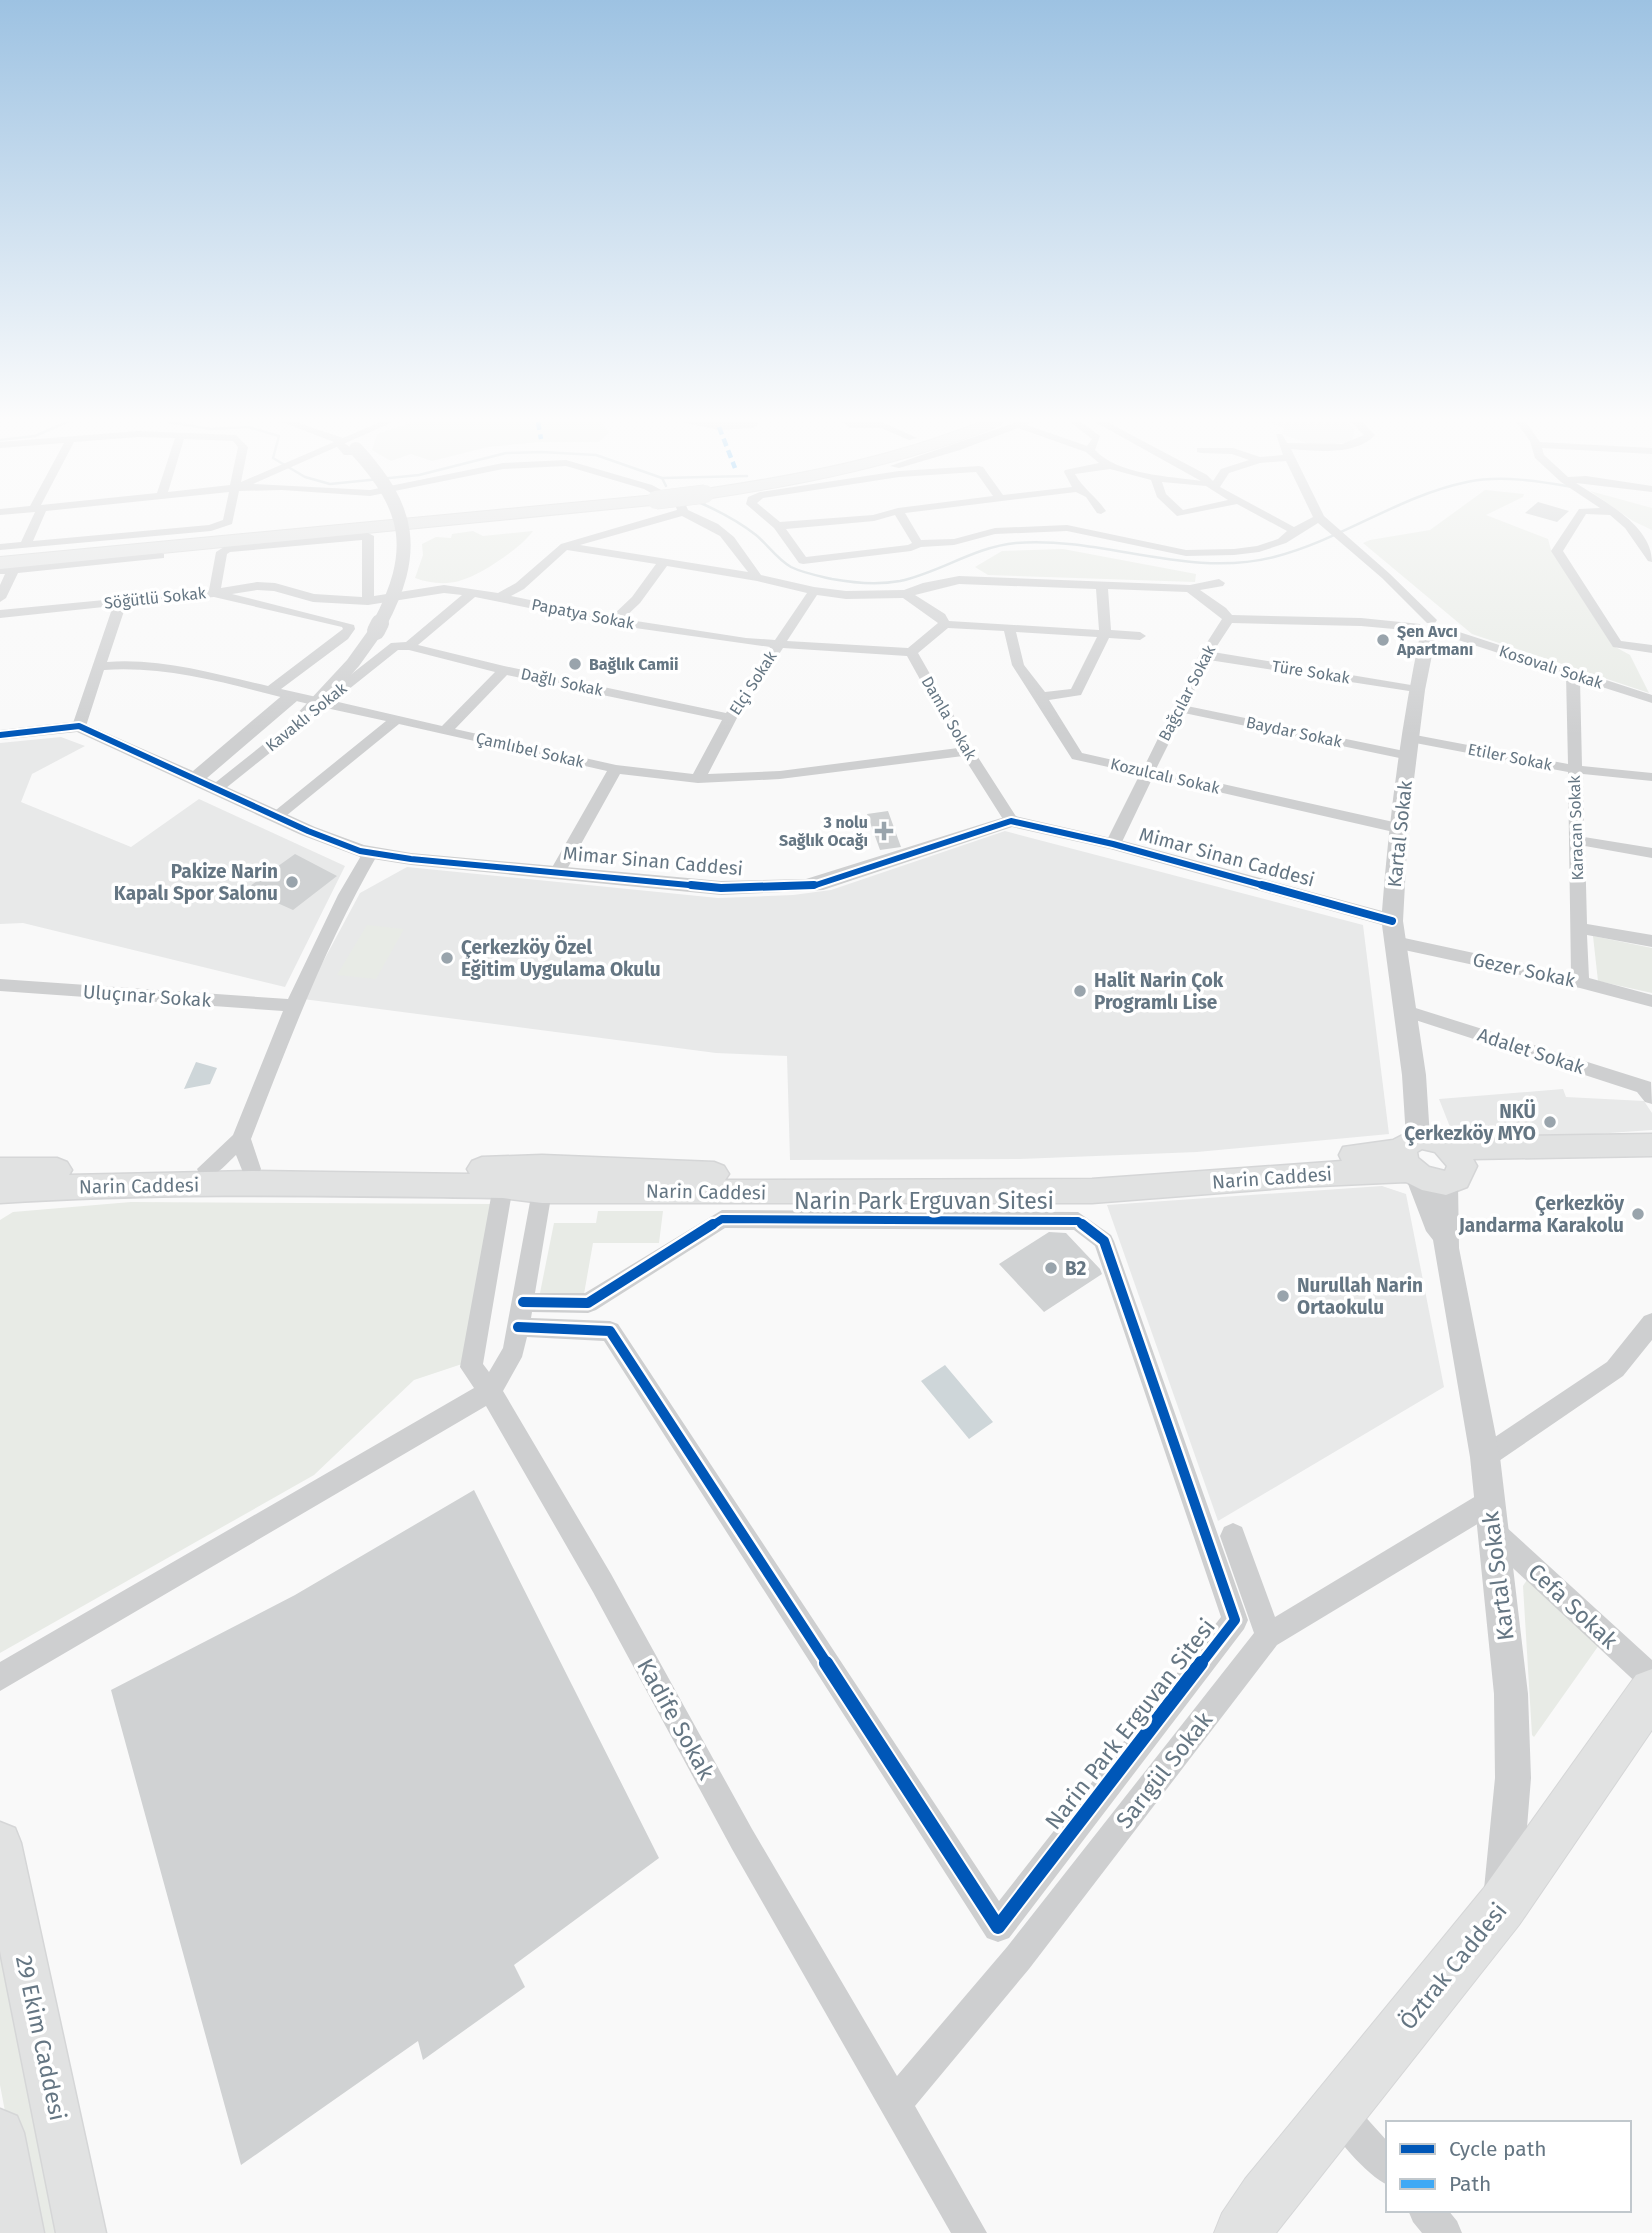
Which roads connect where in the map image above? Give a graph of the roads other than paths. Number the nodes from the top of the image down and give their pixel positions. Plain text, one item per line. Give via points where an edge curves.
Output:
1 (32, 526) edge
2 (216, 526) edge
3 (311, 526) edge
4 (373, 526) edge
5 (402, 526) edge
6 (634, 526) edge
7 (712, 526) edge
8 (778, 526) edge
9 (907, 526) edge
10 (973, 526) edge
11 (1064, 526) edge
12 (1285, 526) edge
13 (1307, 526) edge
14 (1328, 526) edge
15 (1573, 526) edge
16 (1629, 526) edge
17 (1294, 531) junction
18 (918, 544) junction
19 (25, 545) junction
20 (565, 546) junction
21 (0, 547) edge
22 (0, 554) edge
23 (160, 556) dead end
24 (1652, 559) edge
25 (663, 563) junction
26 (7, 566) edge
27 (0, 571) edge
28 (757, 577) junction
29 (1219, 583) dead end
30 (1102, 586) junction
31 (1190, 589) junction
32 (814, 591) junction
33 (214, 593) junction
34 (472, 593) junction
35 (906, 594) junction
36 (500, 597) junction
37 (0, 598) edge
38 (121, 601) junction
39 (368, 601) junction
40 (0, 614) edge
41 (1228, 619) junction
42 (614, 621) junction
43 (945, 624) junction
44 (1009, 627) junction
45 (1425, 628) junction
46 (1105, 633) junction
47 (1140, 636) dead end
48 (779, 644) junction
49 (402, 646) junction
50 (1652, 649) edge
51 (911, 652) junction
52 (1205, 655) junction
53 (99, 667) junction
54 (504, 670) junction
55 (1573, 674) junction
56 (1417, 690) junction
57 (269, 692) junction
58 (291, 697) junction
59 (1041, 697) junction
60 (1652, 699) edge
61 (318, 703) junction
62 (1179, 708) junction
63 (730, 718) junction
64 (396, 720) junction
65 (300, 721) joint
66 (79, 726) junction
67 (445, 731) junction
68 (0, 735) edge
69 (1410, 747) junction
70 (967, 751) junction
71 (616, 769) junction
72 (1574, 769) junction
73 (1148, 772) junction
74 (1652, 777) edge
75 (195, 779) junction
76 (698, 779) junction
77 (216, 789) junction
78 (276, 817) junction
79 (1012, 821) junction
80 (1398, 828) junction
81 (1577, 840) junction
82 (1113, 844) junction
83 (370, 852) junction
84 (1652, 853) edge
85 (558, 871) junction
86 (1392, 921) junction
87 (1580, 929) junction
88 (1652, 941) edge
89 (1395, 942) junction
90 (1580, 982) junction
91 (0, 985) edge
92 (1652, 1001) edge
93 (294, 1006) junction
94 (1406, 1011) junction
95 (1652, 1097) edge
96 (241, 1139) junction
97 (1652, 1145) edge
98 (1430, 1159) junction
99 (207, 1169) junction
100 (251, 1169) junction
101 (0, 1170) edge
102 (503, 1186) junction
103 (0, 1191) edge
104 (542, 1191) junction
105 (523, 1302) junction
106 (1652, 1323) edge
107 (523, 1328) junction
108 (490, 1391) junction
109 (1485, 1457) junction
110 (1490, 1502) junction
111 (1495, 1534) junction
112 (1233, 1536) dead end
113 (1268, 1636) junction
114 (0, 1677) edge
115 (1652, 1678) edge
116 (1652, 1691) edge
117 (0, 1843) edge
118 (1501, 1907) junction
119 (895, 2104) junction
120 (1337, 2111) junction
121 (0, 2133) edge
122 (1386, 2166) edge
123 (1427, 2212) edge
124 (19, 2233) edge
125 (81, 2233) edge
126 (970, 2233) edge
127 (1242, 2233) edge
128 (1445, 2233) edge

1 - 19 street
2 - 19 street
3 - 22 main road
4 - 26 main road
5 - 61 street, bridge via 401,575 390,607 354,663
6 - 20 street
7 - 28 street via 732,540
8 - 18 street via 803,561
9 - 18 street
10 - 18 street via 954,542
11 - 17 street via 1167,550 1215,553 1259,548 1282,541
12 - 17 street
13 - 17 street
14 - 45 street
15 - 50 street via 1557,551 1617,644
16 - 24 street
19 - 21 street
20 - 25 street
20 - 36 street via 520,586
23 - 26 street
25 - 28 street
25 - 42 street
26 - 27 street
26 - 37 street
28 - 32 street
29 - 31 street
30 - 31 street
30 - 35 street via 958,580
30 - 46 street
31 - 41 street
32 - 35 street via 846,596
32 - 48 street, Elçi Sokak
33 - 38 street, Söğütlü Sokak
33 - 39 street, Papatya Sokak via 257,586 313,598
33 - 39 street via 222,552 228,549 368,536
33 - 57 street, Söğütlü Sokak via 348,625 344,636
34 - 36 street, Papatya Sokak
34 - 39 street, Papatya Sokak via 444,589
34 - 49 street, Kavaklı Sokak
35 - 43 street
36 - 42 street, Papatya Sokak
38 - 40 street, Söğütlü Sokak
38 - 53 street
41 - 45 street
41 - 52 street, Bağcılar Sokak
42 - 48 street, Papatya Sokak
43 - 44 street
43 - 51 street
44 - 46 street
44 - 59 street, Kozulcalı Sokak via 1017,665
45 - 55 street, Kosovalı Sokak
45 - 56 street, Kartal Sokak
46 - 47 street
46 - 59 street via 1076,692
48 - 51 street, Papatya Sokak
48 - 63 street, Elçi Sokak
49 - 54 street, Dağlı Sokak
49 - 61 street, Kavaklı Sokak
51 - 70 street, Damla Sokak
52 - 56 street, Türe Sokak
52 - 62 street, Bağcılar Sokak
53 - 57 street, Çamlıbel Sokak via 164,667
53 - 66 street
54 - 63 street, Dağlı Sokak
54 - 67 street
55 - 60 street, Kosovalı Sokak
55 - 72 street, Karacan Sokak
56 - 69 street, Kartal Sokak
57 - 58 street, Çamlıbel Sokak
58 - 61 street, Çamlıbel Sokak
58 - 75 street
59 - 73 street, Kozulcalı Sokak via 1077,756
61 - 64 street, Çamlıbel Sokak
61 - 65 street
62 - 69 street, Baydar Sokak
62 - 73 street, Bağcılar Sokak
63 - 76 street, Elçi Sokak
64 - 67 street, Çamlıbel Sokak
64 - 78 street
65 - 77 street, Kavaklı Sokak
66 - 68 street
66 - 75 street, Mimar Sinan Caddesi
67 - 71 street, Çamlıbel Sokak
69 - 72 street, Etiler Sokak
69 - 80 street, Kartal Sokak
70 - 76 street, Çamlıbel Sokak via 780,775
70 - 79 street, Damla Sokak
71 - 76 street, Çamlıbel Sokak
71 - 85 street
72 - 74 street, Etiler Sokak
72 - 81 street, Karacan Sokak
73 - 80 street, Kozulcalı Sokak
73 - 82 street, Bağcılar Sokak
75 - 77 street, Mimar Sinan Caddesi
77 - 78 street, Mimar Sinan Caddesi
78 - 83 street, Mimar Sinan Caddesi
79 - 82 street, Mimar Sinan Caddesi
79 - 85 street, Mimar Sinan Caddesi via 816,885 721,887
80 - 86 street, Kartal Sokak
81 - 84 street
81 - 87 street, Karacan Sokak
82 - 86 street, Mimar Sinan Caddesi
83 - 85 street, Mimar Sinan Caddesi
83 - 93 street
86 - 89 street, Kartal Sokak
87 - 88 street
87 - 90 street, Karacan Sokak
89 - 90 street, Gezer Sokak
89 - 94 street, Kartal Sokak
90 - 92 street, Gezer Sokak
91 - 93 street, Uluçınar Sokak
93 - 96 street
94 - 95 street, Adalet Sokak via 1644,1087
94 - 98 street, Kartal Sokak
96 - 99 street
96 - 100 street
97 - 98 main road via 1529,1148
98 - 100 main road, Narin Caddesi via 1088,1172 772,1175 542,1167
98 - 104 main road, Narin Caddesi via 1110,1195
98 - 109 street, Kartal Sokak
99 - 100 main road, Narin Caddesi
99 - 101 main road, Narin Caddesi
102 - 103 main road, Narin Caddesi via 55,1186
102 - 104 main road, Narin Caddesi
102 - 108 street, Kadife Sokak via 471,1367
104 - 105 street
105 - 107 street
105 - 107 street, Narin Park Erguvan Sitesi via 588,1303 722,1219 1077,1221 1104,1241 1235,1620 998,1927 610,1331
106 - 109 street via 1615,1369
107 - 108 street
108 - 114 street
108 - 119 street, Kadife Sokak
109 - 110 street, Kartal Sokak
110 - 111 street, Kartal Sokak
110 - 113 street, Sarıgül Sokak
111 - 115 street, Cefa Sokak
111 - 118 street, Kartal Sokak via 1511,1694 1513,1778
112 - 113 street
113 - 119 street, Sarıgül Sokak via 1018,1958
116 - 118 main road, Öztrak Caddesi
117 - 125 main road, 29 Ekim Caddesi
118 - 120 main road, Öztrak Caddesi
119 - 126 street, Kadife Sokak
120 - 122 street
120 - 127 main road, Öztrak Caddesi
121 - 124 main road
123 - 128 street

